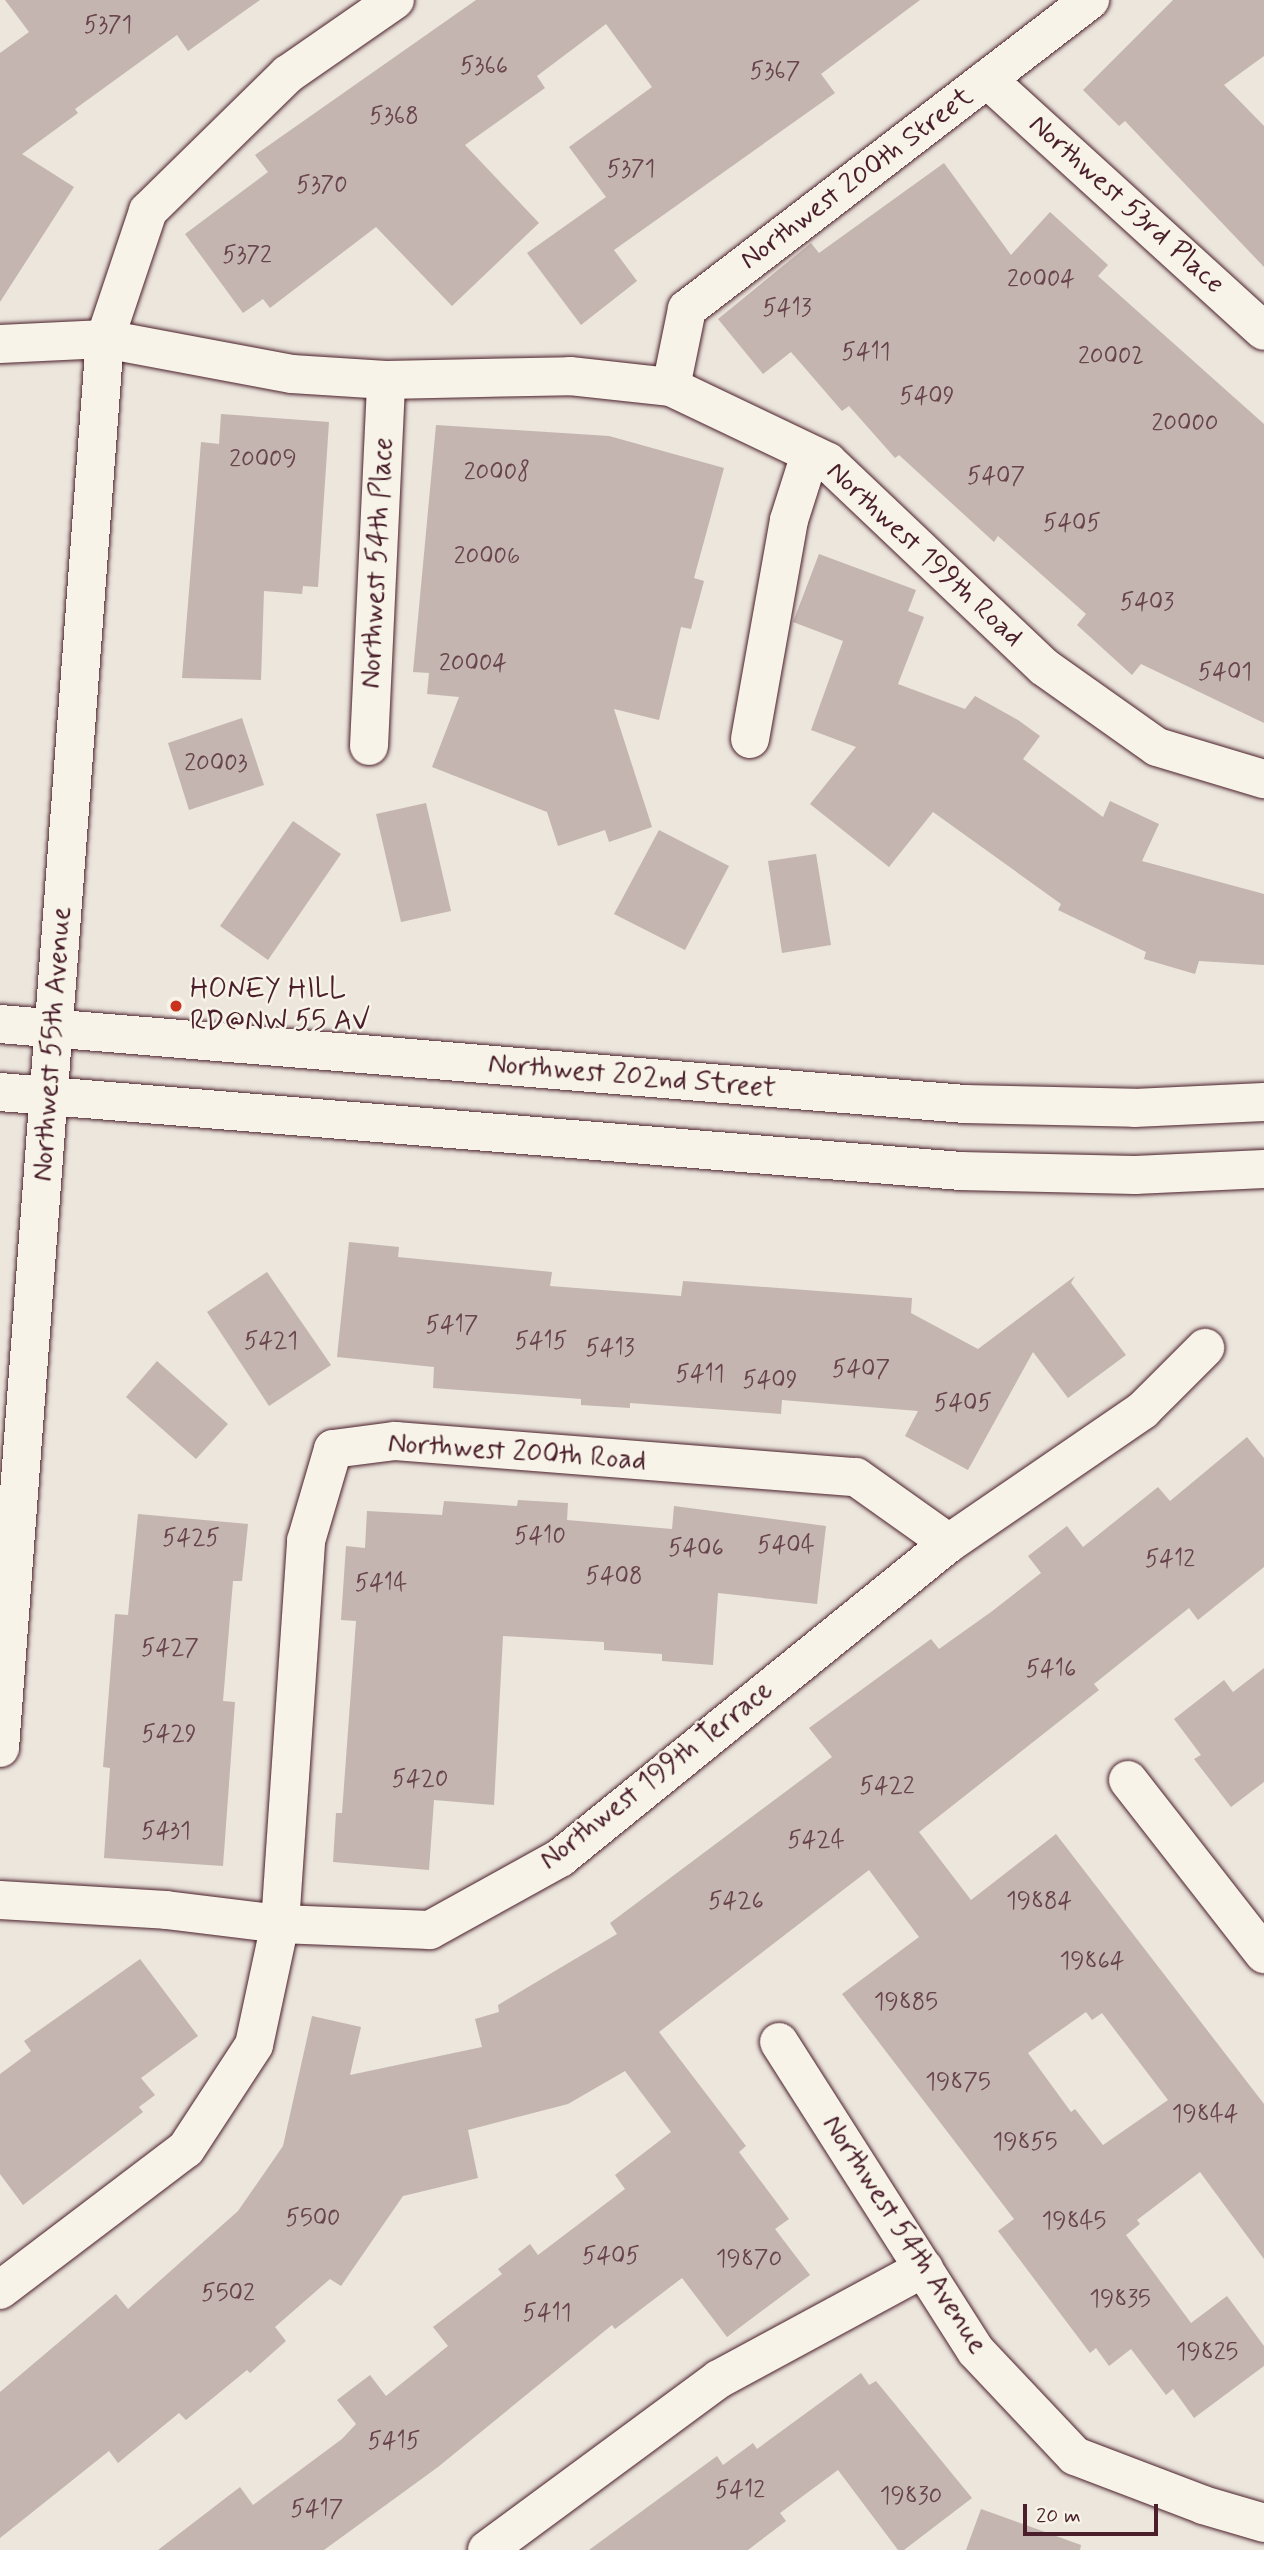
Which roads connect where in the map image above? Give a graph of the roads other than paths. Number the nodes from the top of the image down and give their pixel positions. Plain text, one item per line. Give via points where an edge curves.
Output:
1 (395, 0) edge
2 (1090, 0) edge
3 (987, 79) junction
4 (1264, 331) edge
5 (105, 339) junction
6 (0, 344) edge
7 (386, 380) junction
8 (671, 387) junction
9 (810, 454) junction
10 (750, 739) dead end
11 (369, 746) dead end
12 (1264, 779) edge
13 (0, 1024) edge
14 (55, 1028) junction
15 (0, 1092) edge
16 (49, 1096) junction
17 (1264, 1102) edge
18 (1264, 1169) edge
19 (1205, 1348) dead end
20 (949, 1543) junction
21 (3, 1655) edge
22 (0, 1748) edge
23 (1128, 1780) dead end
24 (0, 1900) edge
25 (280, 1924) junction
26 (1258, 1934) edge
27 (779, 2042) dead end
28 (924, 2268) junction
29 (0, 2290) edge
30 (1264, 2523) edge
31 (487, 2550) edge

1 - 5 street, Northwest 55th Avenue via 288,74 148,211
2 - 3 street, Northwest 200th Street
3 - 4 street, Northwest 53rd Place
3 - 8 street, Northwest 200th Street via 687,309
5 - 6 street, Northwest 199th Road
5 - 7 street, Northwest 199th Road via 292,374
5 - 14 street, Northwest 55th Avenue
7 - 8 street, Northwest 199th Road via 570,376
7 - 11 street, Northwest 54th Place
8 - 9 street, Northwest 199th Road
9 - 10 street via 789,520
9 - 12 street, Northwest 199th Road via 828,462 1044,667 1157,747
13 - 14 street, Northwest 202nd Street
14 - 16 street, Northwest 55th Avenue
14 - 17 street, Northwest 202nd Street via 964,1104 1135,1108
15 - 16 street
16 - 18 street via 960,1171 1135,1175
16 - 21 street, Northwest 55th Avenue
19 - 20 street, Northwest 199th Terrace via 1143,1410
20 - 25 street, Northwest 199th Terrace via 560,1858 430,1930
20 - 25 street, Northwest 200th Road via 856,1477 395,1441 333,1449 306,1541
21 - 22 street, Northwest 55th Avenue
23 - 26 street
24 - 25 street via 166,1910
25 - 29 street via 254,2045 186,2149
27 - 28 street, Northwest 54th Avenue
28 - 30 street, Northwest 54th Avenue via 976,2351 1075,2455 1203,2505
28 - 31 street via 719,2379

